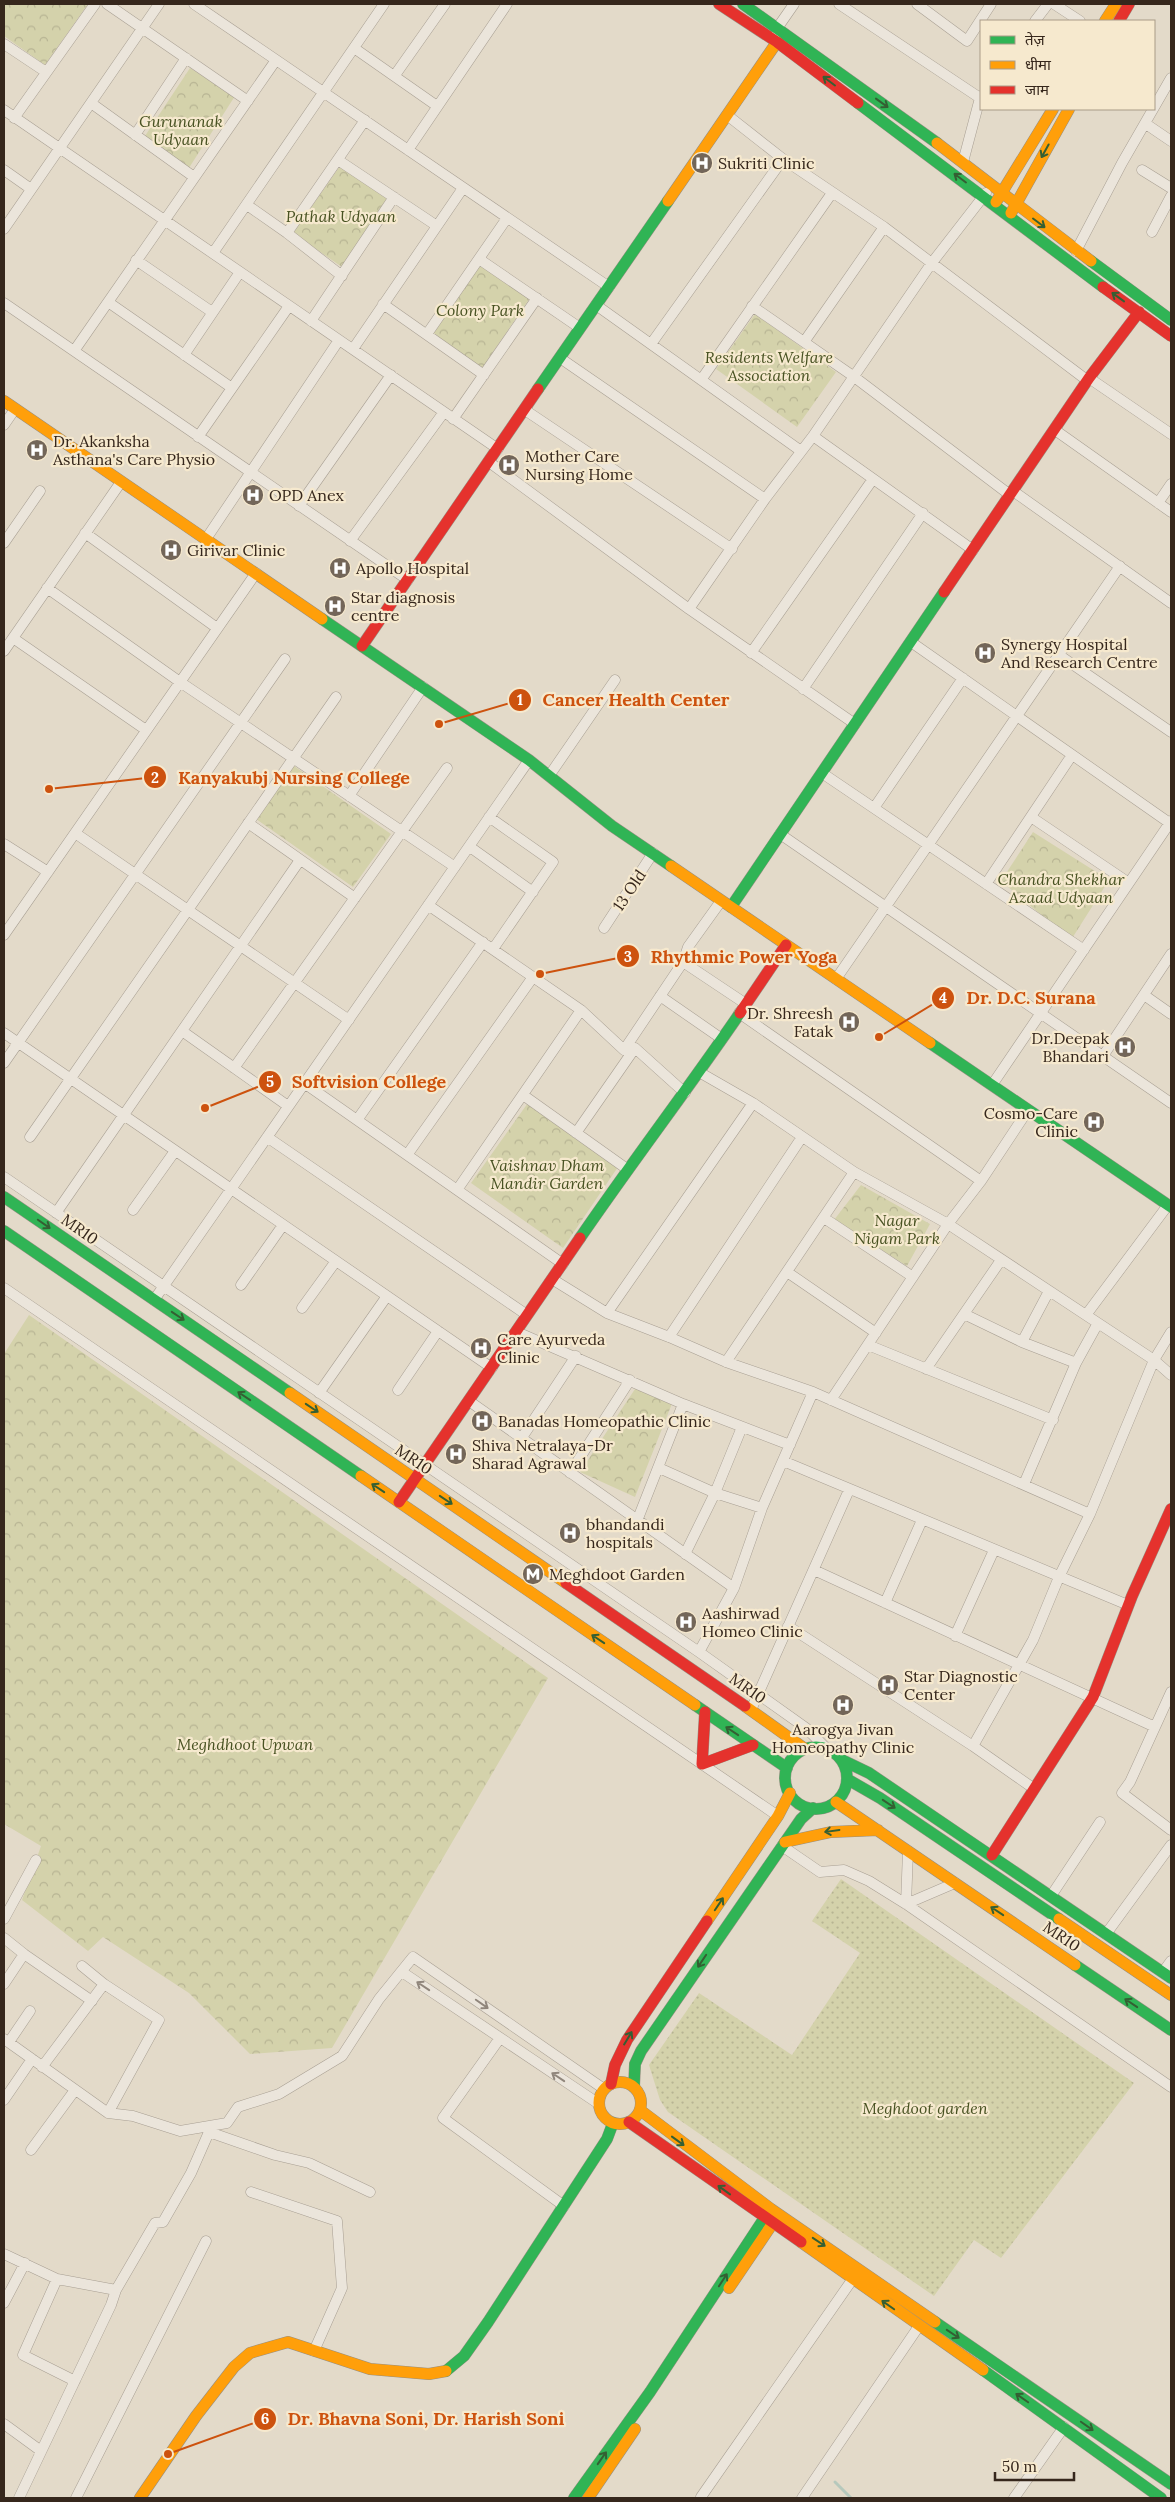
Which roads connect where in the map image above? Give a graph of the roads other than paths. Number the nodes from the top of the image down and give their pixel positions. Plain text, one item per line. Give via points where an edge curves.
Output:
1 (95, 4) edge
2 (107, 4) edge
3 (159, 4) edge
4 (194, 4) edge
5 (384, 4) edge
6 (445, 4) edge
7 (506, 4) edge
8 (719, 4) edge
9 (743, 4) edge
10 (794, 4) edge
11 (839, 4) edge
12 (920, 4) edge
13 (991, 4) edge
14 (1048, 4) edge
15 (1054, 4) edge
16 (1116, 4) edge
17 (1129, 4) edge
18 (981, 20) edge
19 (1036, 20) edge
20 (1078, 20) edge
21 (1106, 20) edge
22 (1120, 20) edge
23 (980, 21) edge
24 (778, 27) junction
25 (142, 28) junction
26 (777, 42) junction
27 (4, 44) edge
28 (354, 48) junction
29 (186, 58) junction
30 (276, 60) junction
31 (46, 72) junction
32 (395, 75) junction
33 (1171, 78) edge
34 (324, 93) junction
35 (1168, 93) edge
36 (980, 97) edge
37 (248, 101) junction
38 (91, 103) junction
39 (437, 106) junction
40 (4, 110) edge
41 (1052, 110) edge
42 (1068, 110) edge
43 (727, 115) junction
44 (14, 118) junction
45 (365, 120) junction
46 (1146, 124) junction
47 (135, 135) junction
48 (1171, 140) edge
49 (60, 148) junction
50 (408, 150) junction
51 (782, 159) junction
52 (338, 160) junction
53 (963, 162) junction
54 (4, 170) edge
55 (1142, 170) dead end
56 (194, 177) junction
57 (991, 186) junction
58 (463, 188) junction
59 (1171, 188) edge
60 (31, 189) junction
61 (832, 193) junction
62 (1001, 194) junction
63 (984, 196) junction
64 (1171, 196) edge
65 (394, 198) junction
66 (994, 204) junction
67 (247, 205) junction
68 (1015, 205) junction
69 (1009, 216) junction
70 (507, 218) junction
71 (164, 220) junction
72 (437, 226) junction
73 (884, 228) junction
74 (4, 229) edge
75 (1152, 232) dead end
76 (287, 233) junction
77 (1076, 250) junction
78 (213, 253) junction
79 (479, 259) junction
80 (136, 260) junction
81 (931, 264) junction
82 (240, 272) junction
83 (342, 276) junction
84 (609, 288) junction
85 (537, 298) junction
86 (108, 302) junction
87 (4, 303) edge
88 (384, 304) junction
89 (596, 305) junction
90 (289, 306) junction
91 (752, 306) junction
92 (212, 312) junction
93 (1139, 312) junction
94 (1171, 320) edge
95 (312, 321) junction
96 (580, 328) junction
97 (427, 334) junction
98 (1171, 336) edge
99 (339, 340) junction
100 (804, 342) junction
101 (651, 344) junction
102 (353, 349) junction
103 (74, 351) junction
104 (184, 355) junction
105 (560, 358) junction
106 (484, 374) junction
107 (391, 375) junction
108 (853, 376) junction
109 (701, 380) junction
110 (1089, 380) junction
111 (232, 388) junction
112 (4, 401) edge
113 (15, 409) junction
114 (524, 410) junction
115 (444, 412) junction
116 (454, 419) junction
117 (4, 425) edge
118 (1055, 430) junction
119 (1171, 434) edge
120 (813, 436) junction
121 (198, 437) junction
122 (498, 449) junction
123 (801, 450) junction
124 (489, 462) junction
125 (250, 472) junction
126 (873, 479) junction
127 (121, 482) junction
128 (1171, 484) edge
129 (40, 491) dead end
130 (1012, 493) junction
131 (765, 499) junction
132 (1158, 503) junction
133 (299, 506) junction
134 (1171, 512) edge
135 (923, 513) junction
136 (85, 533) junction
137 (206, 539) junction
138 (350, 541) junction
139 (4, 543) edge
140 (732, 549) junction
141 (973, 550) junction
142 (1120, 566) junction
143 (256, 573) junction
144 (408, 580) junction
145 (47, 588) junction
146 (1170, 600) edge
147 (689, 609) junction
148 (218, 628) junction
149 (9, 639) edge
150 (911, 642) junction
151 (362, 646) junction
152 (4, 651) edge
153 (751, 653) junction
154 (1059, 655) junction
155 (285, 659) dead end
156 (963, 678) junction
157 (616, 680) dead end
158 (180, 682) junction
159 (423, 687) junction
160 (803, 689) junction
161 (336, 696) dead end
162 (1017, 716) junction
163 (241, 722) junction
164 (855, 724) junction
165 (146, 730) junction
166 (1171, 732) edge
167 (1072, 755) junction
168 (293, 758) junction
169 (529, 760) junction
170 (448, 768) dead end
171 (822, 773) junction
172 (549, 776) junction
173 (349, 796) junction
174 (874, 808) junction
175 (490, 816) junction
176 (1031, 816) junction
177 (248, 823) junction
178 (1171, 823) edge
179 (402, 831) junction
180 (75, 833) junction
181 (780, 834) junction
182 (4, 844) edge
183 (928, 845) junction
184 (470, 847) junction
185 (654, 853) junction
186 (300, 860) junction
187 (455, 867) junction
188 (48, 872) junction
189 (135, 874) junction
190 (1129, 883) junction
191 (986, 884) junction
192 (533, 892) junction
193 (354, 898) junction
194 (428, 904) junction
195 (726, 904) junction
196 (886, 907) junction
197 (188, 910) junction
198 (604, 928) dead end
199 (4, 935) edge
200 (483, 942) junction
201 (786, 945) junction
202 (241, 946) junction
203 (493, 950) junction
204 (1084, 950) junction
205 (1171, 954) edge
206 (684, 962) junction
207 (533, 977) junction
208 (836, 979) junction
209 (294, 983) junction
210 (1144, 995) junction
211 (660, 996) junction
212 (743, 1008) junction
213 (581, 1010) junction
214 (1040, 1013) junction
215 (1171, 1014) edge
216 (349, 1020) junction
217 (182, 1031) junction
218 (4, 1033) edge
219 (722, 1040) junction
220 (18, 1043) junction
221 (635, 1048) junction
222 (624, 1050) junction
223 (1103, 1056) junction
224 (4, 1063) edge
225 (234, 1068) junction
226 (700, 1072) junction
227 (70, 1079) junction
228 (304, 1083) junction
229 (992, 1085) junction
230 (685, 1093) junction
231 (523, 1095) junction
232 (1171, 1103) edge
233 (753, 1104) junction
234 (288, 1106) junction
235 (1028, 1110) junction
236 (124, 1115) junction
237 (357, 1120) junction
238 (576, 1133) junction
239 (30, 1137) dead end
240 (267, 1137) junction
241 (802, 1137) junction
242 (175, 1151) junction
243 (406, 1155) junction
244 (627, 1169) junction
245 (854, 1172) junction
246 (4, 1177) edge
247 (981, 1181) junction
248 (231, 1189) junction
249 (457, 1190) junction
250 (4, 1197) edge
251 (1170, 1206) edge
252 (133, 1210) dead end
253 (56, 1213) junction
254 (824, 1218) junction
255 (948, 1224) junction
256 (284, 1225) junction
257 (4, 1231) edge
258 (1002, 1260) junction
259 (336, 1261) junction
260 (563, 1264) junction
261 (787, 1272) junction
262 (913, 1277) junction
263 (552, 1279) junction
264 (241, 1285) dead end
265 (163, 1286) junction
266 (4, 1288) edge
267 (1049, 1291) junction
268 (386, 1296) junction
269 (154, 1300) junction
270 (302, 1308) dead end
271 (607, 1313) junction
272 (964, 1314) junction
273 (528, 1315) junction
274 (1086, 1315) junction
275 (1098, 1323) junction
276 (438, 1331) junction
277 (517, 1332) junction
278 (1171, 1332) edge
279 (876, 1333) junction
280 (669, 1337) junction
281 (1022, 1342) junction
282 (868, 1345) junction
283 (576, 1356) junction
284 (1154, 1360) junction
285 (726, 1362) junction
286 (1076, 1363) junction
287 (492, 1368) junction
288 (926, 1369) junction
289 (1171, 1375) edge
290 (630, 1380) junction
291 (398, 1390) dead end
292 (813, 1392) junction
293 (319, 1393) junction
294 (832, 1400) junction
295 (468, 1401) junction
296 (683, 1404) junction
297 (1053, 1420) junction
298 (742, 1427) junction
299 (521, 1439) junction
300 (790, 1445) junction
301 (783, 1462) junction
302 (425, 1465) junction
303 (659, 1468) junction
304 (570, 1473) junction
305 (415, 1479) junction
306 (1024, 1484) junction
307 (849, 1490) junction
308 (715, 1493) junction
309 (399, 1502) junction
310 (762, 1508) junction
311 (1170, 1512) edge
312 (1090, 1514) junction
313 (922, 1520) junction
314 (637, 1521) junction
315 (994, 1550) junction
316 (684, 1554) junction
317 (814, 1570) junction
318 (1059, 1577) junction
319 (734, 1588) junction
320 (885, 1603) junction
321 (1128, 1606) junction
322 (788, 1626) junction
323 (955, 1636) junction
324 (699, 1652) junction
325 (1019, 1665) junction
326 (1171, 1692) edge
327 (759, 1694) junction
328 (1093, 1697) junction
329 (751, 1710) junction
330 (705, 1712) junction
331 (1155, 1727) junction
332 (753, 1745) junction
333 (973, 1746) junction
334 (826, 1748) junction
335 (805, 1749) junction
336 (842, 1760) junction
337 (702, 1764) junction
338 (787, 1768) junction
339 (847, 1779) junction
340 (1033, 1788) junction
341 (790, 1793) junction
342 (836, 1802) junction
343 (813, 1808) junction
344 (778, 1816) junction
345 (1100, 1822) dead end
346 (879, 1830) junction
347 (1171, 1830) edge
348 (784, 1844) junction
349 (1171, 1845) edge
350 (908, 1851) junction
351 (992, 1855) junction
352 (36, 1860) dead end
353 (955, 1883) junction
354 (1051, 1896) junction
355 (906, 1904) junction
356 (4, 1919) edge
357 (1106, 1934) junction
358 (4, 1938) edge
359 (24, 1954) junction
360 (1171, 1961) edge
361 (82, 1966) dead end
362 (402, 1972) junction
363 (1167, 1975) edge
364 (4, 1984) edge
365 (104, 1984) junction
366 (1171, 1995) edge
367 (92, 2001) junction
368 (30, 2012) dead end
369 (1171, 2030) edge
370 (500, 2038) junction
371 (6, 2041) edge
372 (32, 2059) junction
373 (42, 2067) junction
374 (607, 2086) junction
375 (1171, 2086) edge
376 (634, 2087) junction
377 (75, 2090) junction
378 (4, 2100) edge
379 (599, 2104) junction
380 (640, 2110) junction
381 (108, 2113) junction
382 (630, 2122) junction
383 (613, 2123) junction
384 (208, 2130) junction
385 (30, 2150) dead end
386 (251, 2192) dead end
387 (370, 2192) dead end
388 (564, 2206) junction
389 (772, 2216) junction
390 (206, 2241) dead end
391 (4, 2254) edge
392 (25, 2263) junction
393 (56, 2279) junction
394 (852, 2280) junction
395 (116, 2290) junction
396 (4, 2303) edge
397 (919, 2326) junction
398 (314, 2351) junction
399 (75, 2381) junction
400 (4, 2424) edge
401 (1064, 2427) junction
402 (40, 2451) junction
403 (1171, 2484) edge
404 (576, 2497) edge
405 (701, 2497) dead end
406 (18, 2498) edge
407 (76, 2498) edge
408 (140, 2498) edge
409 (588, 2498) edge
410 (802, 2498) edge
411 (1014, 2498) edge
412 (1161, 2498) edge

1 - 31 street
2 - 25 street
3 - 25 street
4 - 30 street
5 - 28 street
6 - 32 street
7 - 39 street
8 - 26 street
9 - 24 street
10 - 24 street
11 - 36 street
12 - 23 street via 967,42
13 - 18 street
14 - 19 street
15 - 20 street
16 - 21 street
17 - 22 street
24 - 26 street
24 -> 53 street
25 - 29 street
25 - 38 street
26 - 43 street
63 -> 26 street
27 - 31 street
28 - 32 street
28 - 34 street
29 - 37 street
29 - 47 street
30 - 34 street
30 - 37 street
31 - 44 street
32 - 39 street
33 - 35 street
34 - 45 street
34 - 67 street
35 - 46 street
36 - 53 street
37 - 56 street
38 - 47 street
38 - 49 street
39 - 50 street
40 - 44 street
41 - 62 street
42 -> 68 street
43 - 51 street
43 - 84 street
44 - 49 street
45 - 50 street
45 - 52 street
46 - 48 street
46 - 77 street
47 - 56 street
49 - 60 street
49 - 71 street
50 - 58 street
51 - 61 street
51 - 101 street
52 - 65 street
52 - 76 street
53 - 57 street
54 - 60 street
55 - 59 street
56 - 71 street
57 - 62 street
57 - 63 street
58 - 70 street
58 - 72 street
60 - 74 street
61 - 73 street
61 - 91 street
62 - 66 street
62 - 68 street
63 - 66 street
63 - 81 street
64 - 75 street
65 - 72 street
65 - 83 street
66 - 69 street
67 - 76 street
67 - 78 street
68 - 69 street
68 -> 77 street
93 -> 69 street
70 - 79 street
70 - 84 street
71 - 78 street
71 - 80 street
72 - 88 street
73 - 81 street
73 - 100 street
76 - 83 street
77 - 94 street
78 - 82 street
79 - 85 street
79 - 97 street
80 - 86 street
80 - 92 street
81 - 108 street
81 - 110 street
82 - 90 street
82 - 92 street
83 - 95 street
84 - 89 street
85 - 96 street
85 - 106 street
86 - 103 street
86 - 104 street
87 - 103 street
88 - 97 street
88 - 102 street
89 - 96 street
89 - 101 street
90 - 95 street
90 - 111 street
91 - 100 street
91 - 109 street
92 - 104 street
93 - 98 street
93 - 110 street
95 - 99 street
96 - 105 street
97 - 106 street
99 - 102 street
99 - 125 street
100 - 108 street
101 - 109 street
102 - 107 street
103 - 121 street
104 - 111 street
105 - 114 street
105 - 131 street
106 - 116 street
107 - 115 street
107 - 133 street
108 - 120 street
108 - 130 street
109 - 123 street
110 - 118 street
110 - 119 street
111 - 121 street
112 - 113 street
113 - 117 street
113 - 127 street
114 - 122 street
114 - 140 street
115 - 116 street
115 - 138 street
116 - 122 street
118 - 130 street
118 - 132 street
120 - 123 street
120 - 126 street
121 - 125 street
122 - 124 street
123 - 131 street
124 - 144 street
124 - 147 street
125 - 133 street
125 - 137 street
126 - 135 street
126 - 153 street
127 - 136 street
127 - 137 street
128 - 132 street
129 - 139 street
130 - 141 street
130 - 142 street
131 - 140 street
132 - 134 street
133 - 138 street
135 - 141 street
135 - 160 street
136 - 145 street
136 - 148 street
137 - 143 street
138 - 144 street
140 - 147 street
141 - 150 street
142 - 146 street
142 - 154 street
143 - 148 street
143 - 151 street
144 - 151 street
145 - 149 street
145 - 158 street
147 - 153 street
148 - 158 street
149 - 152 street
149 - 165 street
150 - 156 street
150 - 164 street
151 - 159 street
153 - 160 street
154 - 162 street
154 - 166 street
155 - 163 street
156 - 162 street
156 - 174 street
157 - 172 street
158 - 163 street
158 - 165 street
159 - 169 street
159 - 173 street
160 - 164 street
161 - 168 street
162 - 167 street
162 - 183 street
163 - 168 street
163 - 189 street
164 - 171 street
165 - 180 street
167 - 176 street
167 - 178 street
168 - 173 street
168 - 177 street
169 - 172 street
169 - 175 street
170 - 179 street
171 - 174 street
171 - 181 street
172 - 185 street via 612,826
173 - 179 street
174 - 183 street
175 - 184 street
175 - 192 street via 553,862
176 - 190 street
176 - 191 street
177 - 186 street
177 - 197 street
178 - 190 street
179 - 187 street
179 - 193 street
180 - 188 street
180 - 189 street
181 - 195 street
181 - 196 street
182 - 188 street
183 - 191 street
183 - 196 street
184 - 187 street
184 - 192 street
185 - 195 street
185 - 198 street, 13 Old
186 - 193 street
186 - 202 street
187 - 194 street
188 - 199 street
189 - 197 street
189 - 220 street
190 - 204 street
191 - 204 street
192 - 203 street
193 - 209 street
194 - 200 street
194 - 216 street
195 - 201 street
195 - 206 street via 688,947
196 - 208 street
196 - 214 street
197 - 202 street
197 - 227 street
200 - 203 street
200 - 237 street
201 - 208 street
201 - 212 street
202 - 209 street
202 - 217 street
203 - 207 street
204 - 214 street
205 - 210 street
206 - 211 street
206 - 212 street
207 - 213 street
207 - 243 street
208 - 229 street
209 - 216 street
209 - 225 street
210 - 215 street
210 - 223 street
211 - 219 street
211 - 222 street
212 - 219 street
212 - 247 street
213 - 222 street
213 - 231 street
214 - 223 street
214 - 229 street
216 - 228 street
217 - 225 street
217 - 236 street
218 - 220 street
219 - 226 street
220 - 224 street
220 - 227 street
221 - 222 street
221 - 230 street
221 - 238 street
223 - 232 street
225 - 234 street
226 - 230 street
226 - 233 street
227 - 236 street
227 - 239 street
228 - 234 street
228 - 237 street
229 - 235 street
230 - 244 street
231 - 238 street
231 - 249 street
233 - 241 street
233 - 271 street
234 - 240 street
235 - 247 street
235 - 251 street
236 - 242 street
236 - 253 street
237 - 243 street
238 - 244 street
240 - 248 street
240 - 273 street
241 - 245 street
241 - 280 street
242 - 248 street
242 - 252 street
243 - 249 street
244 - 260 street
245 - 254 street
245 - 255 street
246 - 253 street
247 - 255 street
248 - 256 street
248 - 265 street
249 - 260 street
250 -> 269 street, MR10
251 - 274 street
253 - 265 street
254 - 261 street
254 - 262 street
255 - 258 street
255 - 262 street
256 - 259 street
256 - 264 street
309 -> 257 street
258 - 267 street
258 - 272 street
259 - 268 street
259 - 270 street
260 - 263 street
261 - 279 street
261 - 285 street
262 - 279 street
263 - 271 street
263 - 273 street
265 - 269 street
265 - 293 street
266 - 337 street
267 - 274 street
267 - 281 street
268 - 276 street
268 - 293 street
269 -> 305 street, MR10
271 - 280 street
272 - 281 street
272 - 288 street
273 - 277 street
274 - 275 street
275 - 284 street
275 - 286 street
276 - 287 street
276 - 291 street
277 - 283 street
277 - 287 street
278 - 284 street
279 - 282 street
280 - 285 street
281 - 286 street
282 - 288 street
282 - 294 street
283 - 290 street
283 - 299 street
284 - 289 street
284 - 312 street
285 - 292 street
286 - 297 street
287 - 295 street
288 - 297 street
290 - 296 street
290 - 304 street
292 - 294 street
292 - 300 street
293 - 302 street
294 - 306 street
295 - 299 street
295 - 302 street
296 - 298 street
296 - 303 street
297 - 306 street
298 - 300 street
298 - 308 street
299 - 304 street
300 - 301 street
301 - 307 street
301 - 310 street
302 - 305 street
302 - 324 street
303 - 308 street
303 - 314 street
304 - 314 street
305 - 309 street
305 -> 329 street, MR10
306 - 312 street
307 - 313 street
307 - 317 street
308 - 310 street
308 - 316 street
330 -> 309 street
310 - 319 street
311 - 321 street
312 - 318 street
313 - 315 street
313 - 320 street
314 - 316 street
315 - 318 street
315 - 323 street
316 - 319 street
317 - 320 street
317 - 322 street
318 - 321 street
318 - 325 street
319 - 324 street
320 - 323 street
321 - 328 street
322 - 327 street
322 - 333 street
323 - 325 street
324 - 327 street
325 - 328 street
325 - 333 street
326 - 331 street
327 - 329 street
327 - 334 street via 806,1728
328 - 331 street
328 - 340 street
329 - 335 street, MR10
332 -> 330 street
330 - 337 street
331 - 347 street via 1122,1793
332 - 337 street
332 - 338 street
333 - 340 street
334 - 335 street
334 - 336 street
335 - 338 street via 791,1760
336 - 339 street
336 - 351 street via 869,1772
337 - 344 street
338 - 341 street via 785,1777
339 - 342 street via 842,1796
339 -> 366 street, MR10
340 - 351 street
341 - 343 street via 796,1801
341 - 344 street
342 - 343 street
342 - 346 street, MR10
343 - 348 street
374 -> 344 street via 626,2040
345 - 354 street
346 -> 348 street via 853,1828
346 - 350 street, MR10
348 - 355 street via 820,1872 844,1870
348 -> 376 street via 641,2051 635,2064
349 - 357 street
350 - 353 street, MR10
350 - 355 street
351 - 354 street
352 - 356 street
353 - 355 street
369 -> 353 street, MR10
354 - 357 street
355 - 375 street
357 - 363 street
358 - 359 street
359 - 364 street
359 - 367 street
360 - 363 street
361 - 365 street
370 -> 362 street
362 -> 374 street via 413,1957
362 - 384 street via 379,1999 342,2056 279,2094 238,2107 227,2122
365 - 367 street
365 - 381 street via 159,2020
367 - 373 street
368 - 371 street
379 -> 370 street
370 - 388 street via 443,2118
371 - 372 street
372 - 373 street
372 - 378 street
373 - 377 street
374 - 376 street via 623,2082
374 - 379 street
376 - 380 street via 641,2098
377 - 381 street
377 - 385 street
379 - 383 street via 603,2116
380 - 382 street
380 -> 389 street
381 - 384 street via 133,2116 180,2131
382 - 383 street
389 -> 382 street
383 - 388 street via 607,2139
384 - 387 street via 275,2155 309,2163
384 - 395 street via 191,2173 163,2222 155,2222
386 - 398 street via 337,2221 342,2288
388 - 398 street via 484,2329 464,2356 447,2371 429,2374 370,2369
389 - 394 street
389 -> 403 street
404 -> 389 street
389 - 409 street
390 - 407 street
391 - 392 street
392 - 393 street
392 - 396 street
393 - 395 street
393 - 399 street via 22,2355
397 -> 394 street
394 - 405 street
395 - 399 street
401 -> 397 street
397 - 410 street
398 - 408 street via 288,2342 250,2353 234,2367 196,2416
399 - 402 street
400 - 402 street
401 - 411 street
401 - 412 street
402 - 406 street

